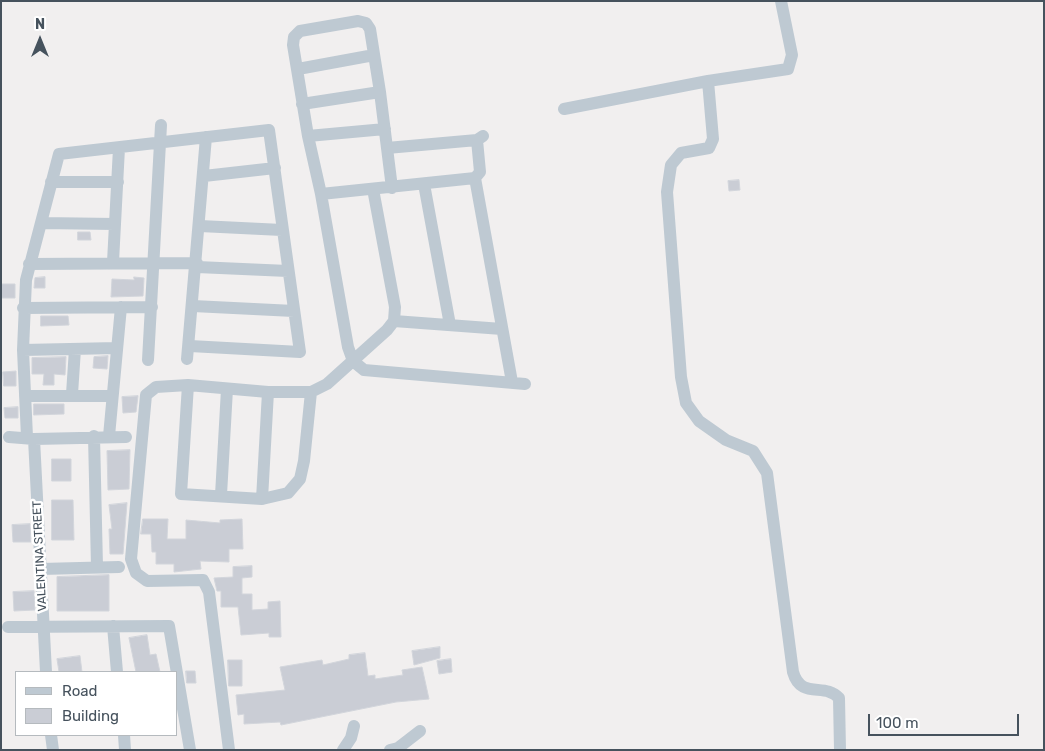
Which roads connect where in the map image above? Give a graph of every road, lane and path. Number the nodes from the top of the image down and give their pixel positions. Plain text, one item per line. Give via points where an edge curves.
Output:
1 (781, 1) edge
2 (374, 55) junction
3 (298, 69) junction
4 (708, 81) junction
5 (380, 92) junction
6 (302, 104) junction
7 (564, 109) dead end
8 (161, 125) dead end
9 (385, 129) junction
10 (308, 136) junction
11 (206, 137) junction
12 (160, 142) junction
13 (119, 148) junction
14 (387, 148) junction
15 (275, 168) junction
16 (204, 176) junction
17 (475, 178) junction
18 (51, 182) junction
19 (118, 182) junction
20 (424, 184) junction
21 (392, 188) junction
22 (373, 189) junction
23 (321, 194) junction
24 (41, 223) junction
25 (115, 224) junction
26 (200, 226) junction
27 (282, 230) junction
28 (113, 262) junction
29 (155, 262) junction
30 (29, 264) junction
31 (197, 265) junction
32 (288, 271) junction
33 (152, 306) junction
34 (193, 306) junction
35 (121, 307) junction
36 (23, 308) junction
37 (294, 311) junction
38 (394, 321) junction
39 (450, 325) junction
40 (502, 329) junction
41 (117, 348) junction
42 (75, 349) junction
43 (23, 350) junction
44 (148, 360) dead end
45 (353, 361) junction
46 (512, 382) junction
47 (525, 384) dead end
48 (188, 386) junction
49 (227, 389) junction
50 (268, 392) junction
51 (311, 392) junction
52 (72, 394) junction
53 (25, 396) junction
54 (112, 396) junction
55 (94, 436) junction
56 (109, 436) junction
57 (9, 437) dead end
58 (126, 437) dead end
59 (30, 438) junction
60 (221, 495) junction
61 (262, 499) junction
62 (97, 567) junction
63 (119, 567) dead end
64 (40, 569) junction
65 (113, 626) junction
66 (8, 627) dead end
67 (43, 628) junction
68 (46, 671) edge
69 (117, 671) edge
70 (177, 671) edge
71 (178, 679) edge
72 (354, 726) dead end
73 (420, 731) dead end
74 (51, 736) edge
75 (124, 736) edge
76 (53, 750) edge
77 (125, 750) edge
78 (190, 750) edge
79 (229, 750) edge
80 (343, 750) edge
81 (390, 750) edge
82 (840, 750) edge

1 - 4 street via 792,55 788,69
2 - 3 street
2 - 3 street via 366,23 358,21 300,31 294,36 293,45
2 - 5 street
3 - 6 street
4 - 7 street
4 - 82 street via 713,138 709,148 681,152 675,157 667,192 681,377 686,403 699,421 726,440 753,451 767,473 796,682 802,687 835,693 839,698
5 - 6 street
5 - 9 street
6 - 10 street
8 - 12 street
9 - 10 street
9 - 14 street
10 - 23 street
11 - 12 street
11 - 15 street via 269,130
11 - 16 street
12 - 13 street
12 - 29 street
13 - 18 street, VALENTINA STREET via 59,154
13 - 19 street
14 - 17 street via 480,138 480,172
14 - 21 street
15 - 16 street
15 - 27 street
16 - 26 street
17 - 20 street
17 - 40 street
18 - 19 street
18 - 24 street, VALENTINA STREET
19 - 25 street
20 - 21 street
20 - 39 street
21 - 22 street
22 - 23 street
22 - 38 street via 395,307
23 - 45 street
24 - 25 street
24 - 30 street, VALENTINA STREET
25 - 28 street
26 - 27 street
26 - 31 street
27 - 32 street
28 - 29 street
28 - 30 street
29 - 31 street
29 - 33 street
30 - 36 street, VALENTINA STREET
31 - 32 street
31 - 34 street
32 - 37 street
33 - 35 street
33 - 44 street
34 - 37 street
34 - 37 street via 188,353 300,352
35 - 36 street
35 - 41 street
36 - 43 street, VALENTINA STREET
38 - 39 street
38 - 45 street
39 - 40 street
40 - 46 street
41 - 42 street
41 - 54 street
42 - 43 street
42 - 52 street
43 - 53 street, VALENTINA STREET
45 - 46 street via 364,370
45 - 51 street via 327,384
46 - 47 street
48 - 49 street
48 - 60 street via 181,494
48 - 79 street via 156,387 146,395 131,559 136,573 147,581 204,580 209,592
49 - 50 street
49 - 60 street
50 - 51 street
50 - 61 street
51 - 61 street via 300,479 288,493
52 - 53 street
52 - 54 street
53 - 59 street, VALENTINA STREET
54 - 56 street
55 - 56 street
55 - 59 street
55 - 62 street
56 - 58 street
57 - 59 street
59 - 64 street, VALENTINA STREET
60 - 61 street
62 - 63 street
62 - 64 street
64 - 67 street, VALENTINA STREET
65 - 67 street
65 - 69 street
65 - 70 street via 169,626
66 - 67 street
67 - 68 street, VALENTINA STREET
71 - 78 street
72 - 80 street
73 - 81 street via 398,748
74 - 76 street
75 - 77 street

